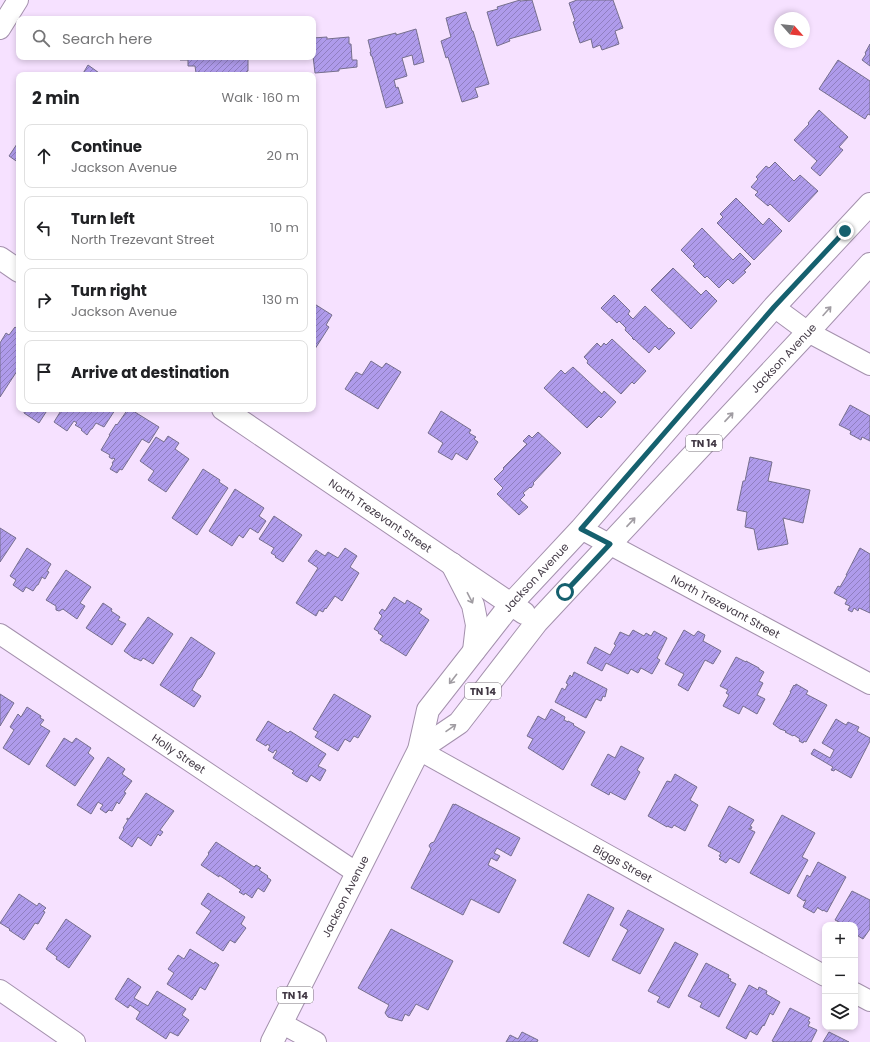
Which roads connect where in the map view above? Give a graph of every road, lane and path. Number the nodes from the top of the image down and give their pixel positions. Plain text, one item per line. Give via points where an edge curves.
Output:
1 (18, 0) edge
2 (0, 28) edge
3 (870, 204) edge
4 (0, 258) edge
5 (870, 264) edge
6 (16, 269) edge
7 (774, 307) junction
8 (808, 332) junction
9 (870, 365) edge
10 (228, 412) edge
11 (581, 529) junction
12 (610, 544) junction
13 (452, 563) junction
14 (511, 604) junction
15 (537, 622) junction
16 (0, 634) edge
17 (474, 651) junction
18 (870, 684) edge
19 (419, 750) junction
20 (357, 872) junction
21 (822, 974) edge
22 (0, 990) edge
23 (857, 994) edge
24 (870, 1001) edge
25 (276, 1033) edge
26 (75, 1042) edge
27 (316, 1042) edge

1 - 2 street
3 - 7 main road, Jackson Avenue / TN 14
4 - 6 main road
8 -> 5 main road, Jackson Avenue / TN 14
7 - 8 street
7 - 11 main road, Jackson Avenue / TN 14
8 - 9 street
12 -> 8 main road, Jackson Avenue / TN 14
10 - 13 main road, North Trezevant Street
11 - 12 street, North Trezevant Street
11 - 14 main road, Jackson Avenue / TN 14
12 - 15 main road, Jackson Avenue / TN 14
12 - 18 street, North Trezevant Street
13 - 14 main road, North Trezevant Street
13 -> 17 main road via 473,605 477,625
14 - 15 main road, North Trezevant Street
14 - 17 main road, Jackson Avenue / TN 14
19 -> 15 main road, Jackson Avenue / TN 14 via 459,723
16 - 20 street, Holly Street
17 -> 19 main road, Jackson Avenue / TN 14 via 428,710
19 - 20 main road, Jackson Avenue / TN 14
19 - 21 street, Biggs Street
20 - 25 main road, Jackson Avenue / TN 14
22 - 26 street
23 - 24 street
25 - 27 street

